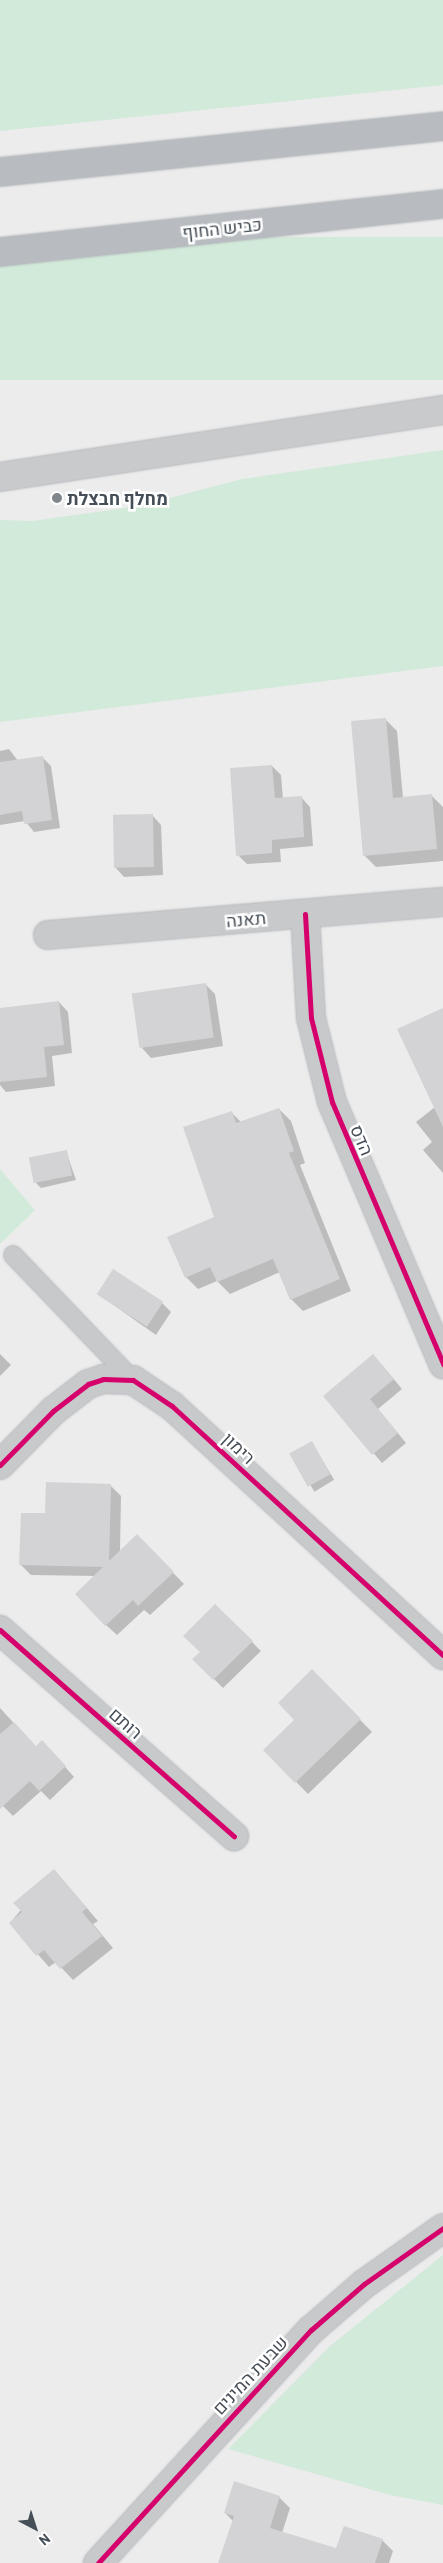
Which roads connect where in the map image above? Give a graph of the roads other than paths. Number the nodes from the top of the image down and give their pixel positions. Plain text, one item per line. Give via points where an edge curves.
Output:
1 (443, 126) edge
2 (0, 172) edge
3 (443, 204) edge
4 (0, 252) edge
5 (443, 410) edge
6 (0, 477) edge
7 (443, 902) edge
8 (305, 914) junction
9 (48, 935) dead end
10 (14, 1255) dead end
11 (443, 1364) edge
12 (133, 1380) junction
13 (0, 1465) edge
14 (0, 1630) edge
15 (443, 1655) edge
16 (234, 1836) dead end
17 (443, 2228) edge
18 (98, 2563) edge

1 - 2 highway
3 - 4 highway, כביש החוף
5 - 6 main road
7 - 8 street, תאנה
8 - 9 street, תאנה
8 - 11 street, הדס via 312,1018 329,1092
10 - 12 lane
12 - 13 street via 103,1379 88,1384 53,1411
12 - 15 street, רימון via 172,1406
14 - 16 street, רותם
17 - 18 street, שבעת המינים via 364,2284 310,2330

